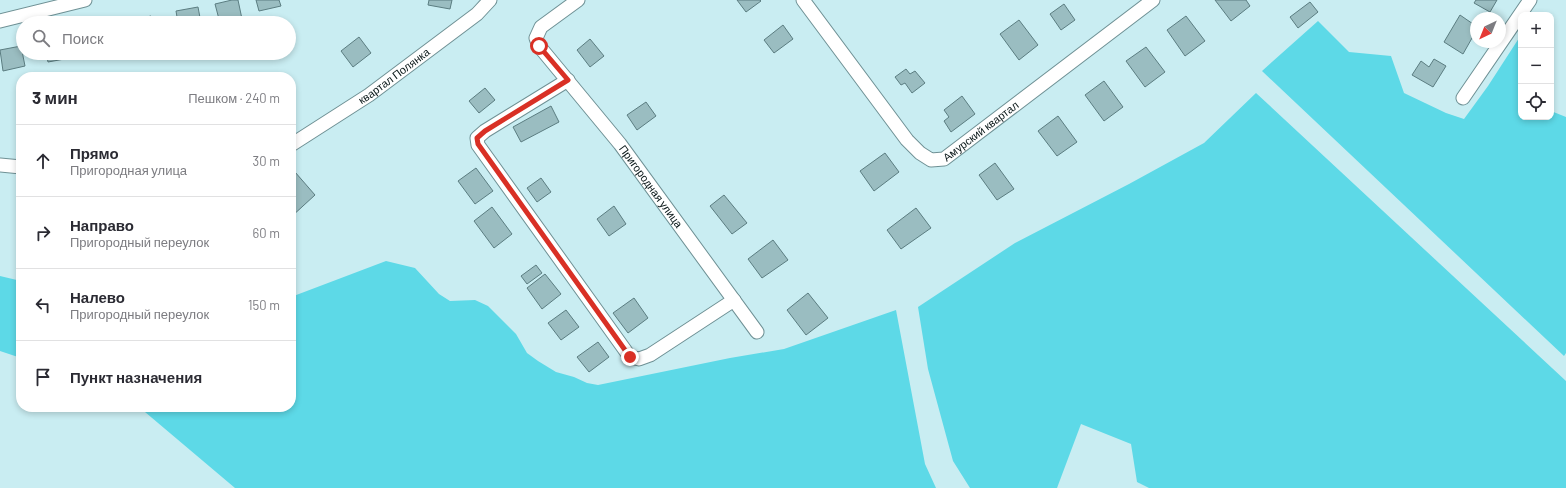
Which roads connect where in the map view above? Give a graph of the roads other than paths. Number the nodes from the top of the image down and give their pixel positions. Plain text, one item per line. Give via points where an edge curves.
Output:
1 (85, 0) edge
2 (490, 0) edge
3 (578, 0) edge
4 (803, 0) edge
5 (1153, 0) edge
6 (1530, 0) edge
7 (16, 16) edge
8 (17, 16) edge
9 (0, 20) edge
10 (568, 80) junction
11 (1463, 98) dead end
12 (296, 142) edge
13 (0, 165) edge
14 (16, 167) edge
15 (734, 300) junction
16 (757, 332) dead end

1 - 8 street
2 - 12 street, квартал Полянка via 477,14 369,94
3 - 10 street, Пригородная улица via 541,27 536,38 539,46
4 - 5 street, Амурский квартал via 907,140 920,154 931,160 944,159
6 - 11 street
7 - 9 street
10 - 15 street, Пригородная улица via 620,144
10 - 15 street via 485,131 477,138 478,144 630,357 638,359 650,355
13 - 14 street
15 - 16 street, Пригородная улица

